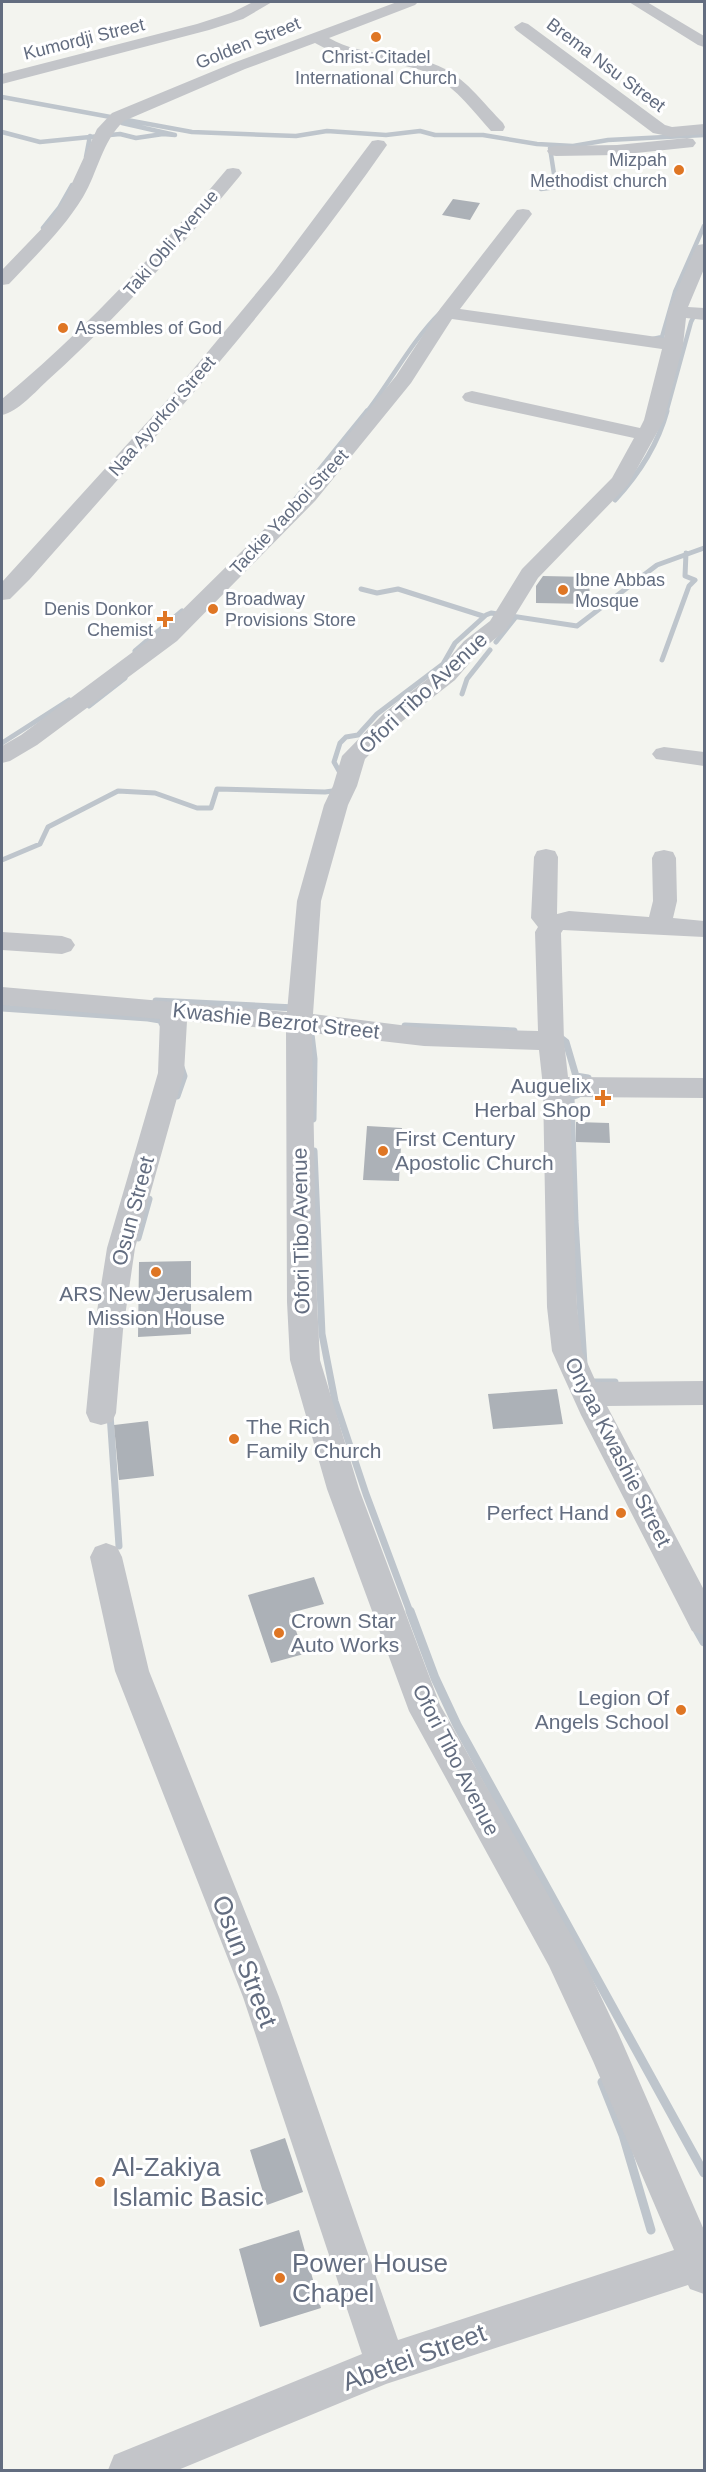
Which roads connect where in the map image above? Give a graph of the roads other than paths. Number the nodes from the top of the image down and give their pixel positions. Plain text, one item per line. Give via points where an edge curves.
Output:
1 (229, 2) edge
2 (264, 2) edge
3 (410, 2) edge
4 (637, 2) edge
5 (244, 11) junction
6 (522, 27) dead end
7 (316, 37) junction
8 (705, 42) edge
9 (2, 79) edge
10 (497, 127) dead end
11 (705, 129) edge
12 (705, 141) edge
13 (378, 145) dead end
14 (556, 151) dead end
15 (233, 173) dead end
16 (523, 214) dead end
17 (705, 249) edge
18 (2, 280) edge
19 (677, 311) junction
20 (447, 313) junction
21 (705, 314) edge
22 (673, 345) junction
23 (472, 397) dead end
24 (2, 409) edge
25 (646, 435) junction
26 (2, 594) edge
27 (664, 754) dead end
28 (2, 756) edge
29 (705, 759) edge
30 (546, 857) dead end
31 (664, 858) dead end
32 (555, 923) junction
33 (659, 926) junction
34 (705, 929) edge
35 (2, 941) edge
36 (62, 945) dead end
37 (2, 996) edge
38 (174, 1010) junction
39 (299, 1022) junction
40 (551, 1041) junction
41 (556, 1087) junction
42 (705, 1088) edge
43 (705, 1393) edge
44 (586, 1394) junction
45 (100, 1413) dead end
46 (106, 1557) dead end
47 (705, 1621) edge
48 (703, 2266) edge
49 (386, 2364) junction
50 (129, 2470) edge

1 - 5 street
2 - 5 street, Kumordji Street
3 - 7 street, Golden Street
4 - 8 street
5 - 9 street, Kumordji Street via 227,20 154,41
6 - 11 street, Brema Nsu Street via 658,129
7 - 10 street via 352,55 432,69 446,76
7 - 18 street, Golden Street via 118,117 103,135 59,221
12 - 14 street via 616,150
13 - 26 street, Naa Ayorkor Street via 280,276 178,400
15 - 24 street, Taki Obli Avenue via 112,310
16 - 20 street, Tackie Yaoboi Street
17 - 19 street, Ofori Tibo Avenue
19 - 21 street
19 - 22 street, Ofori Tibo Avenue
20 - 22 street
20 - 28 street, Tackie Yaoboi Street via 404,379 308,497 169,636
22 - 25 street, Ofori Tibo Avenue via 654,420
23 - 25 street
25 - 39 street, Ofori Tibo Avenue via 621,481 538,565 504,615 439,683 404,707 354,756 309,902
27 - 29 street
30 - 32 street via 544,918
31 - 33 street via 665,901
32 - 33 street via 569,920
32 - 40 street, Onyaa Kwashie Street via 548,932
33 - 34 street
35 - 36 street
37 - 38 street, Kwashie Bezrot Street
38 - 39 street, Kwashie Bezrot Street
38 - 45 street, Osun Street via 171,1073 121,1248
39 - 40 street, Kwashie Bezrot Street via 423,1037
39 - 48 street, Ofori Tibo Avenue via 305,1360 343,1489 426,1711 562,1954
40 - 41 street, Onyaa Kwashie Street
41 - 42 street
41 - 44 street, Onyaa Kwashie Street via 562,1307 567,1352
43 - 44 street
44 - 47 street, Onyaa Kwashie Street
46 - 49 street, Osun Street via 132,1671 261,1997
48 - 49 street, Abetei Street via 566,2304
49 - 50 street, Abetei Street

